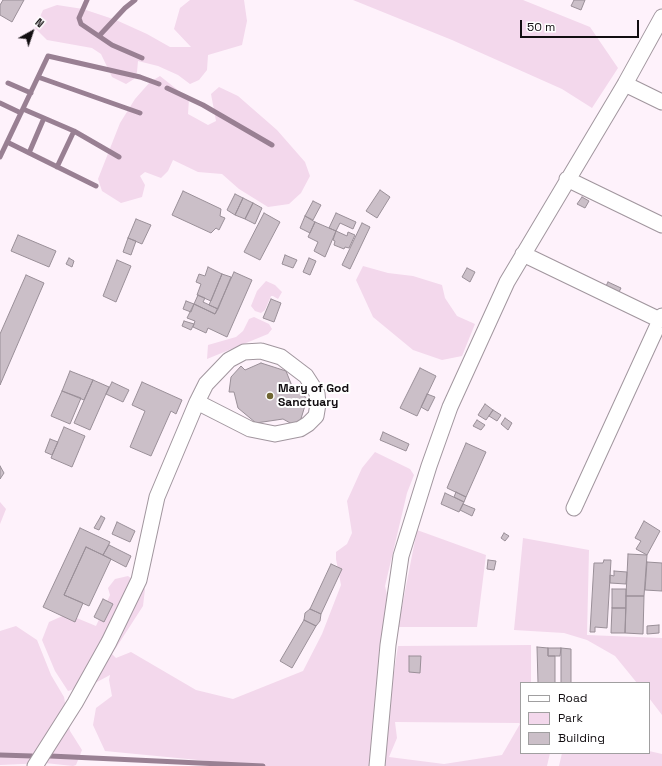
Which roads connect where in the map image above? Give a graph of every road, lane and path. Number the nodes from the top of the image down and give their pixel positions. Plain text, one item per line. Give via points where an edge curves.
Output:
1 (662, 17) edge
2 (626, 84) junction
3 (662, 102) edge
4 (568, 179) junction
5 (662, 225) edge
6 (523, 254) junction
7 (661, 318) edge
8 (197, 402) junction
9 (574, 508) dead end
10 (35, 766) edge
11 (377, 766) edge

1 - 2 street
2 - 3 street
2 - 4 street
4 - 5 street
4 - 6 street
6 - 7 street
6 - 11 street via 507,282 450,407 401,556 388,645
7 - 9 street
8 - 8 street via 250,429 274,434 300,429 308,424 316,416 318,404 317,393 306,376 281,357 261,351 244,352 229,360 206,384
8 - 10 street via 157,497 140,580 109,642

